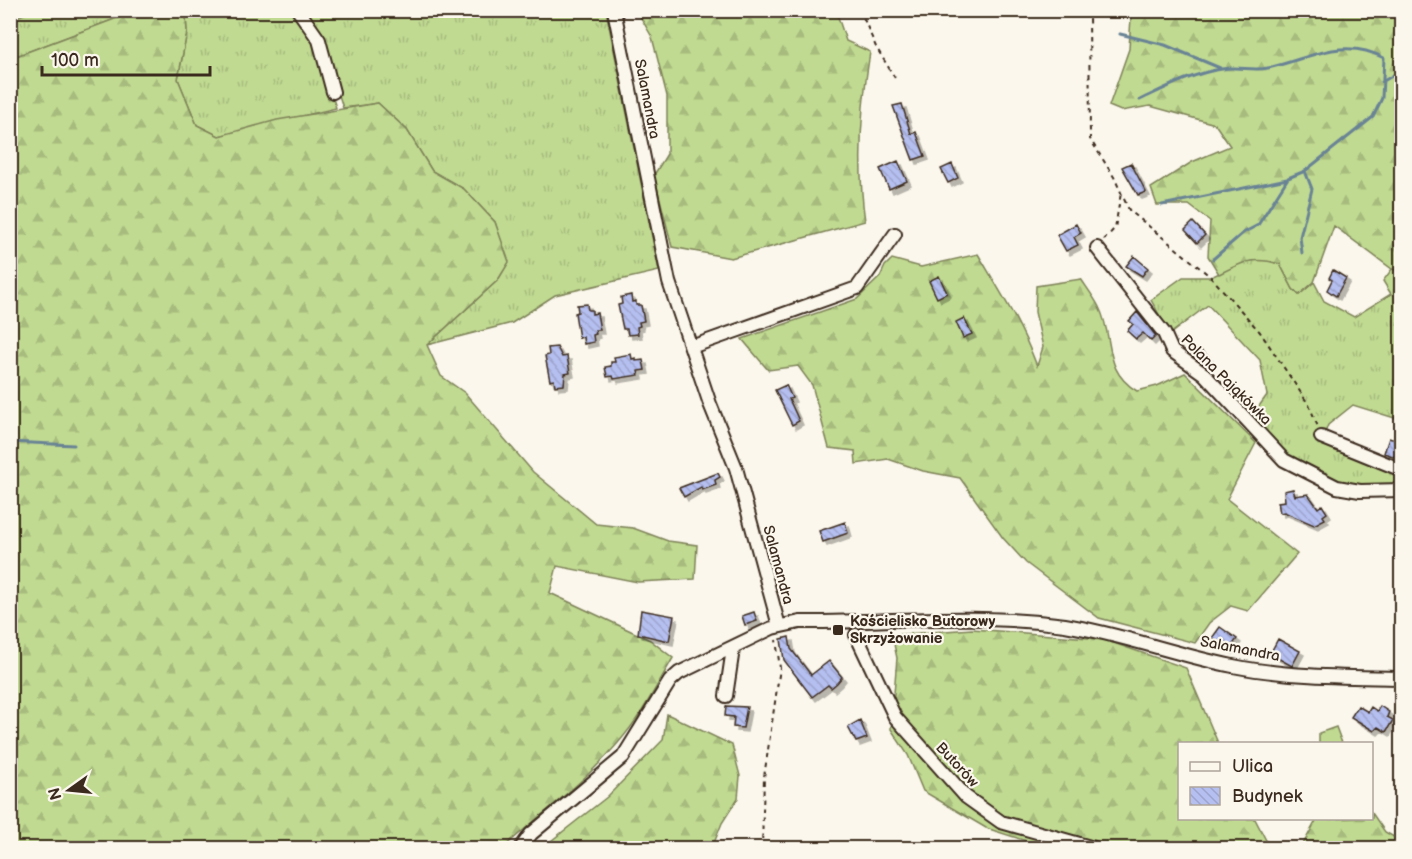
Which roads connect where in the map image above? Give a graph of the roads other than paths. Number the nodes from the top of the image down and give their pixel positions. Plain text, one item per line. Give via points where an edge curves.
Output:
1 (298, 10) edge
2 (614, 10) edge
3 (333, 92) dead end
4 (895, 234) dead end
5 (1096, 248) road end
6 (691, 346) junction
7 (1322, 437) road end
8 (1401, 470) edge
9 (1401, 490) edge
10 (776, 627) junction
11 (855, 629) junction
12 (733, 649) junction
13 (1401, 678) edge
14 (726, 696) dead end
15 (521, 849) edge
16 (1094, 849) edge

1 - 3 street via 319,40
2 - 6 street, Salamandra via 669,282
4 - 6 street via 857,288
5 - 9 street, Polana Pająkówka via 1164,333 1173,351 1204,374 1284,460 1337,487
6 - 10 street, Salamandra via 736,468
7 - 8 street
10 - 11 street, Salamandra via 800,622
10 - 12 street
11 - 13 street, Salamandra via 951,618 1023,620 1110,633 1258,671
11 - 16 street, Butorów via 895,717 966,798 1001,822
12 - 14 street
12 - 15 street via 679,673 670,681 623,757 531,834

